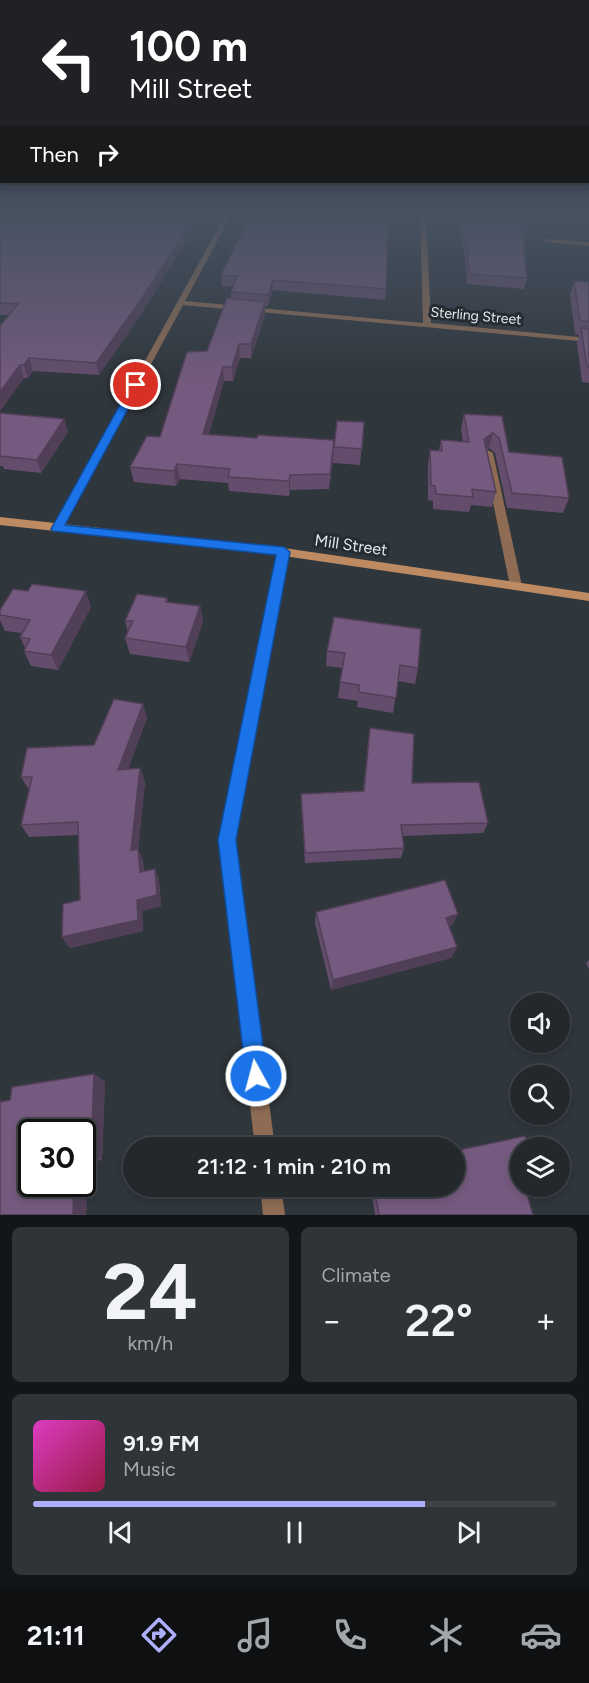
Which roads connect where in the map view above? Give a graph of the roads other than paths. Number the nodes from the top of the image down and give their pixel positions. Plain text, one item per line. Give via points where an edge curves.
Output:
1 (197, 273) edge
2 (425, 273) edge
3 (181, 303) junction
4 (427, 325) junction
5 (589, 340) edge
6 (488, 453) edge
7 (0, 521) edge
8 (57, 529) junction
9 (284, 552) junction
10 (516, 586) junction
11 (589, 597) edge
12 (264, 1137) edge
13 (272, 1197) edge
14 (274, 1215) edge

1 - 3 street
2 - 4 street
3 - 4 street, Sterling Street
3 - 8 street
4 - 5 street, Sterling Street
6 - 10 street
7 - 8 street, Mill Street
8 - 9 street, Mill Street
9 - 10 street, Mill Street
9 - 12 street via 227,840
10 - 11 street, Mill Street
13 - 14 street

